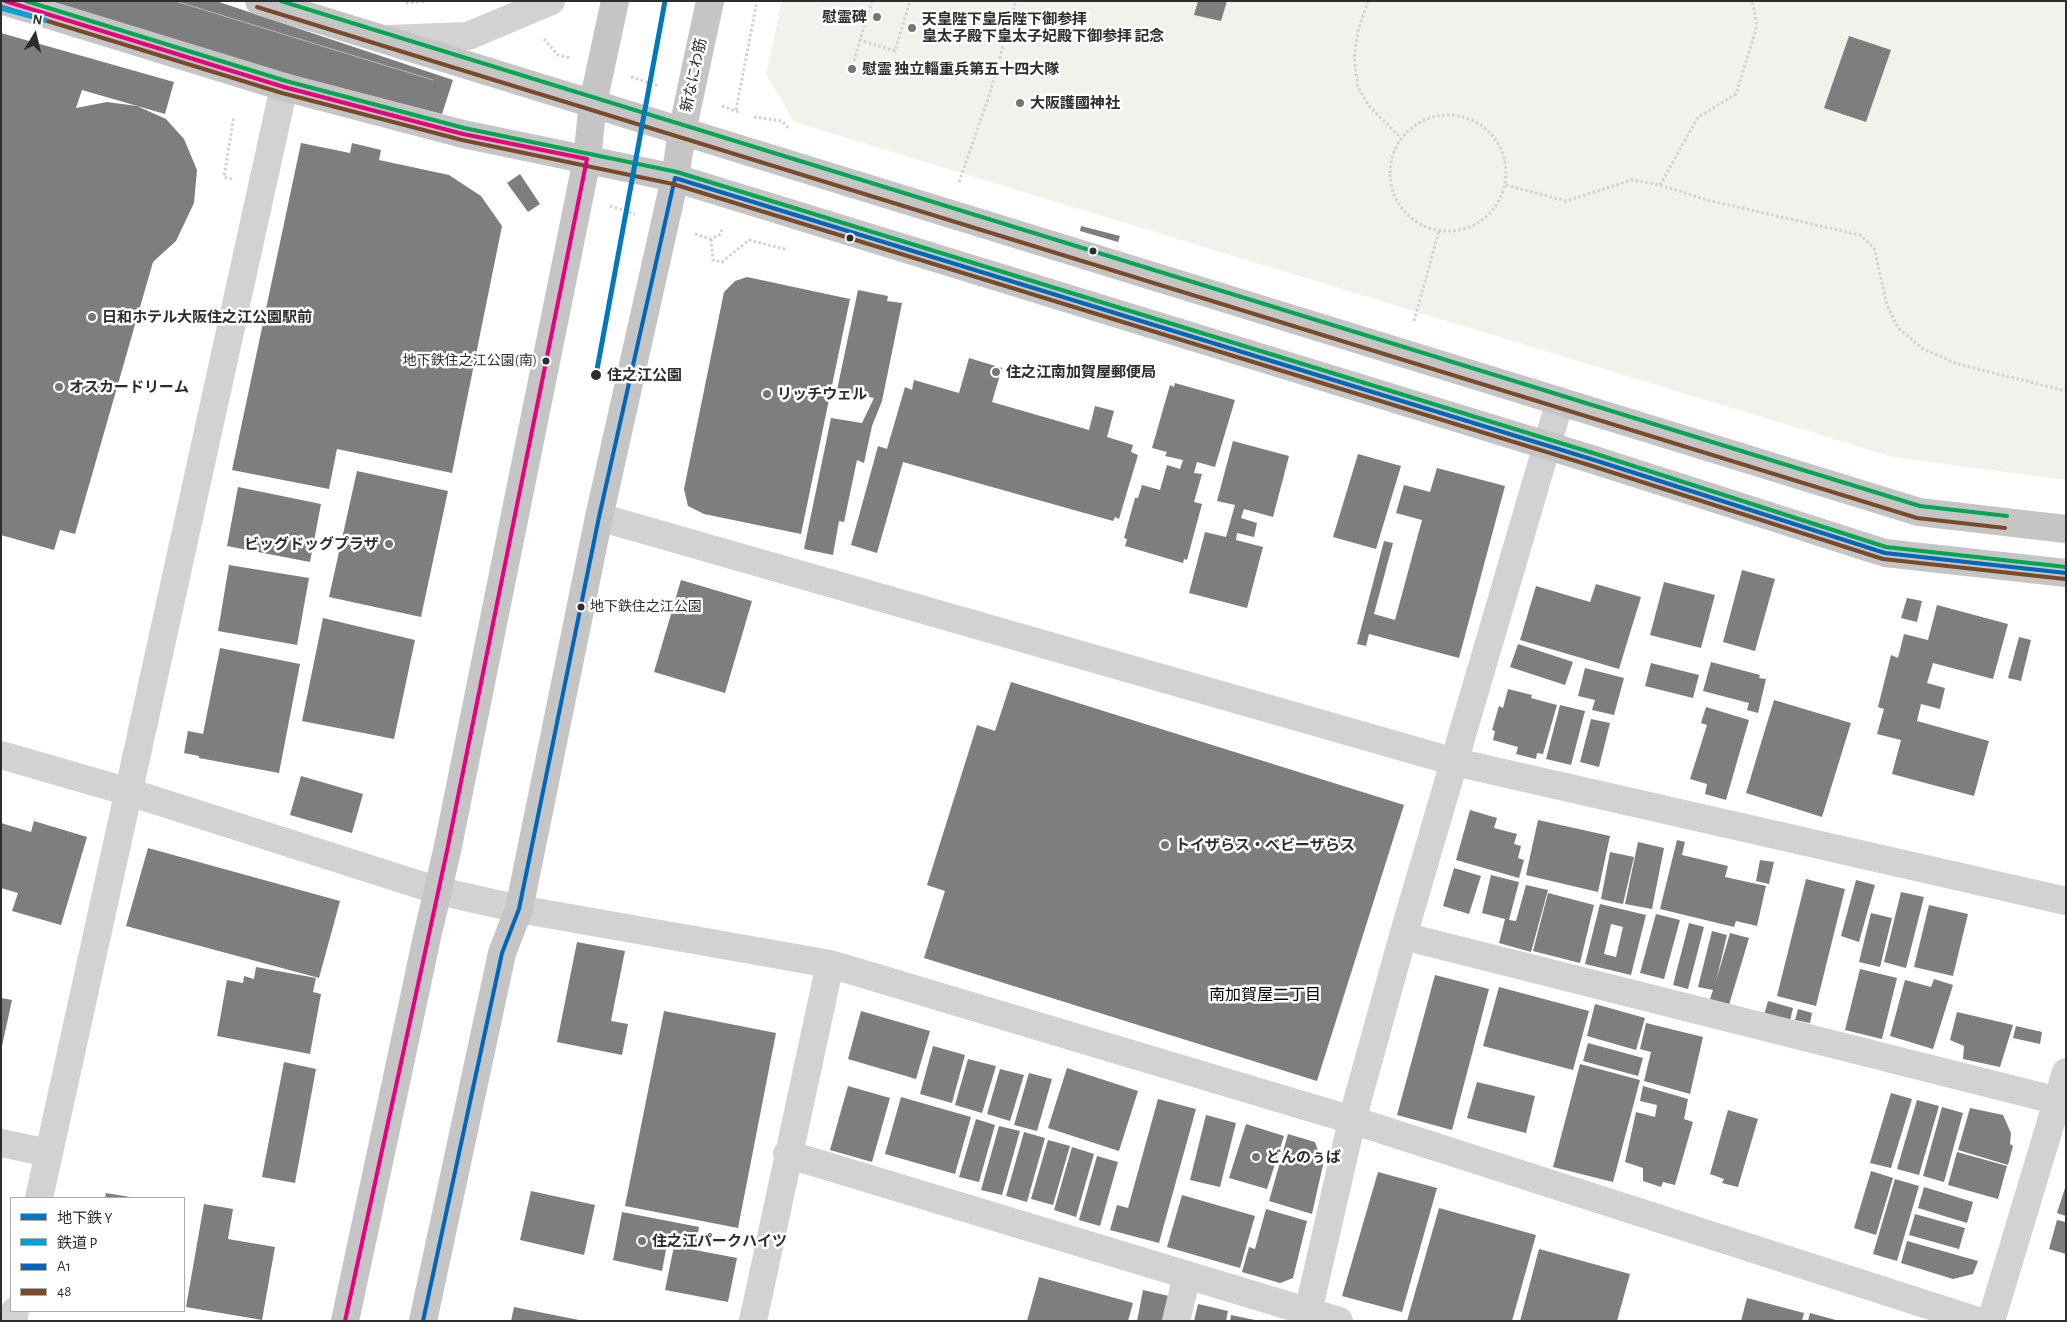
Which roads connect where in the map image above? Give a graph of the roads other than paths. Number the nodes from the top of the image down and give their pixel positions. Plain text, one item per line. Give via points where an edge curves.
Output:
1 (4, 1) edge
2 (260, 1) edge
3 (551, 1) edge
4 (616, 1) edge
5 (710, 1) edge
6 (379, 40) junction
7 (284, 87) junction
8 (593, 103) junction
9 (682, 132) junction
10 (587, 159) junction
11 (675, 178) junction
12 (1560, 401) junction
13 (1547, 446) junction
14 (599, 517) junction
15 (2066, 529) edge
16 (2066, 573) edge
17 (1, 755) edge
18 (1455, 762) junction
19 (129, 792) junction
20 (439, 891) junction
21 (2066, 901) edge
22 (519, 909) junction
23 (1403, 936) junction
24 (830, 964) junction
25 (2066, 1072) edge
26 (2062, 1102) edge
27 (1352, 1120) junction
28 (1, 1142) edge
29 (48, 1153) junction
30 (788, 1154) junction
31 (39, 1197) edge
32 (1187, 1275) junction
33 (1307, 1316) edge
34 (345, 1321) edge
35 (423, 1321) edge
36 (753, 1321) edge
37 (1176, 1321) edge
38 (1339, 1321) edge
39 (1978, 1321) edge
40 (1991, 1321) edge

1 - 7 main road
2 - 6 main road
3 - 6 street via 468,36
4 - 8 main road
5 - 9 main road, 新なにわ筋
6 - 8 main road
7 - 10 main road via 463,134
7 - 19 street
8 - 9 main road
8 - 10 main road
9 - 11 main road, 新なにわ筋
9 - 12 main road
10 - 11 main road
10 - 20 main road
11 - 13 main road
11 - 14 main road, 新なにわ筋
12 - 13 street
12 - 15 main road via 1919,512
13 - 16 main road via 1885,554
13 - 18 street
14 - 18 street
14 - 22 main road, 新なにわ筋
17 - 19 street
18 - 21 street
18 - 23 street
19 - 20 street
19 - 29 street
20 - 22 street
20 - 34 main road
22 - 24 street
22 - 35 main road, 新なにわ筋 via 502,954
23 - 26 street
23 - 27 street
24 - 27 street
24 - 30 street
25 - 26 street
26 - 40 street
27 - 33 street
27 - 39 street
28 - 29 street
29 - 31 street
30 - 32 street
30 - 36 street
32 - 33 street
32 - 37 street
33 - 38 street

